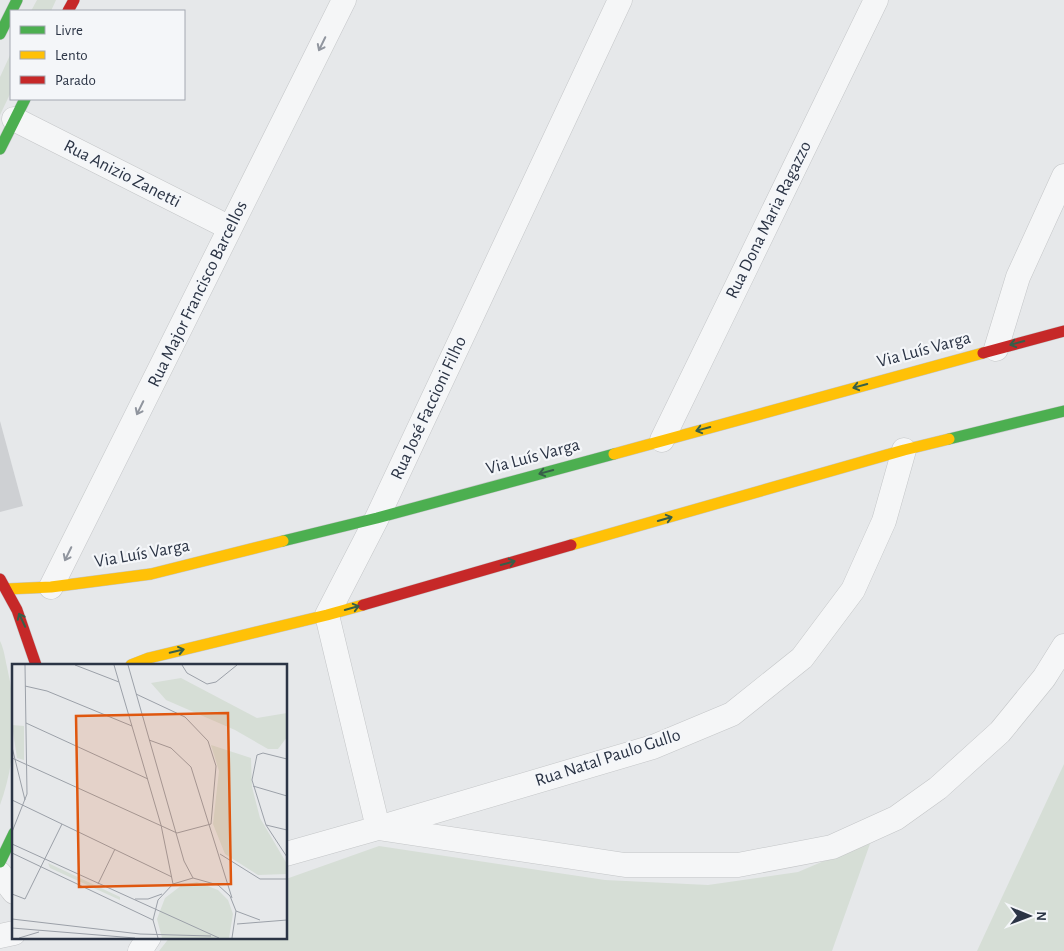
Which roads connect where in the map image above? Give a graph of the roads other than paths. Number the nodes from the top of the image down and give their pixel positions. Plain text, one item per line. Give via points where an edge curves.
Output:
1 (344, 0) edge
2 (620, 0) edge
3 (876, 0) edge
4 (10, 13) edge
5 (0, 34) edge
6 (19, 109) edge
7 (0, 148) edge
8 (1064, 176) edge
9 (230, 228) junction
10 (1064, 331) edge
11 (996, 349) junction
12 (1064, 412) edge
13 (662, 440) junction
14 (904, 450) junction
15 (377, 518) junction
16 (0, 579) edge
17 (51, 587) junction
18 (7, 589) junction
19 (327, 615) junction
20 (1064, 646) edge
21 (36, 664) edge
22 (134, 664) edge
23 (378, 828) junction
24 (12, 837) edge
25 (288, 853) edge
26 (0, 862) edge
27 (0, 874) edge
28 (12, 889) edge
29 (148, 938) edge
30 (140, 951) edge

1 -> 9 street, Rua Major Francisco Barcellos
2 - 15 street, Rua José Faccioni Filho
3 - 13 street, Rua Dona Maria Ragazzo
4 - 5 main road
6 - 7 main road
6 - 9 street, Rua Anizio Zanetti
8 - 11 street via 1018,277
9 -> 17 street, Rua Major Francisco Barcellos
10 -> 11 main road, Via Luís Varga
11 -> 13 main road, Via Luís Varga
12 - 14 main road
13 -> 15 main road, Via Luís Varga
19 -> 14 main road
14 - 23 street, Rua Natal Paulo Gullo via 884,521 853,590 802,658 732,714 653,748
15 - 17 main road, Via Luís Varga via 151,574
15 - 19 street, Rua José Faccioni Filho
16 - 18 main road
17 - 18 main road, Via Luís Varga
21 -> 18 main road via 25,627
22 -> 19 main road
19 - 23 street
20 - 23 street via 1044,678 1000,732 938,788 896,818 832,847 738,865 625,865
23 - 25 street, Rua Natal Paulo Gullo
24 - 26 main road
27 - 28 street
29 - 30 street

